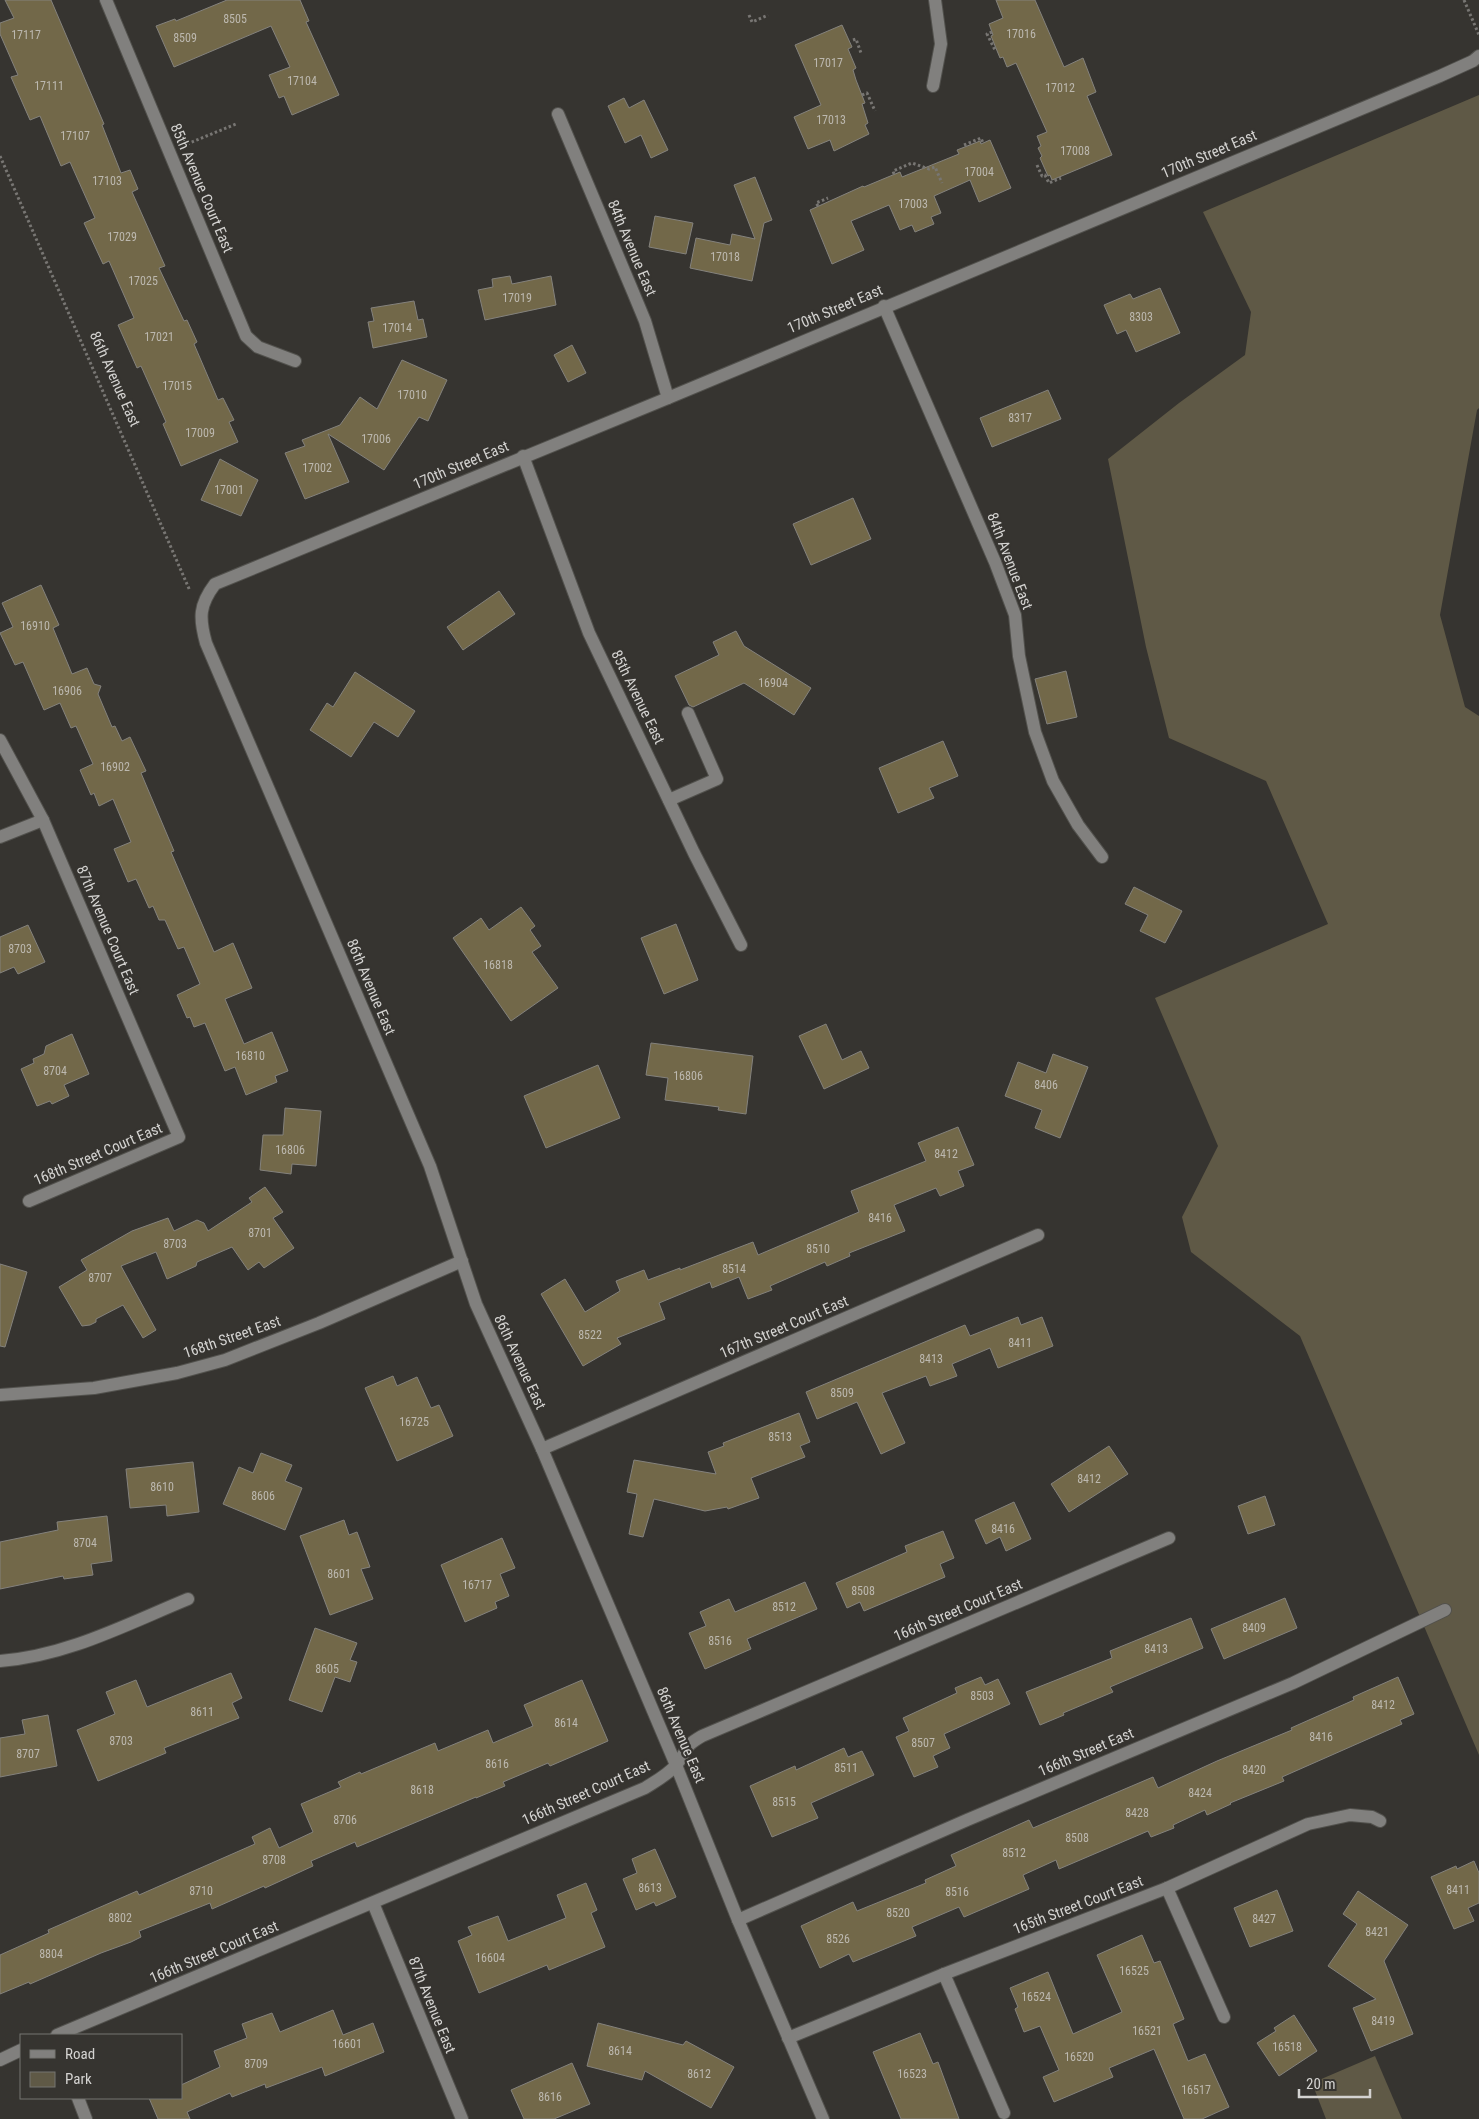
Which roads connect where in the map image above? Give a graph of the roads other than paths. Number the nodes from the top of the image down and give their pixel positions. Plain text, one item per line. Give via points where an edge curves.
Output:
1 (106, 0) edge
2 (935, 0) edge
3 (1479, 56) edge
4 (933, 86) dead end
5 (558, 114) dead end
6 (884, 306) junction
7 (295, 361) dead end
8 (668, 398) junction
9 (523, 456) junction
10 (206, 596) joint
11 (688, 713) dead end
12 (0, 740) edge
13 (669, 800) junction
14 (43, 820) junction
15 (0, 837) edge
16 (1102, 857) dead end
17 (741, 945) dead end
18 (179, 1137) joint
19 (29, 1202) dead end
20 (1038, 1235) dead end
21 (462, 1261) junction
22 (0, 1395) edge
23 (542, 1449) junction
24 (1169, 1538) dead end
25 (188, 1599) dead end
26 (1445, 1610) dead end
27 (0, 1661) edge
28 (676, 1765) junction
29 (1380, 1821) dead end
30 (1167, 1888) junction
31 (373, 1903) junction
32 (738, 1920) junction
33 (944, 1974) junction
34 (1224, 2017) dead end
35 (59, 2034) edge
36 (788, 2038) junction
37 (20, 2050) edge
38 (0, 2060) edge
39 (78, 2099) edge
40 (1004, 2113) dead end
41 (86, 2119) edge
42 (462, 2119) edge
43 (823, 2119) edge

1 - 7 street, 85th Avenue Court East via 246,336 258,347
2 - 4 street via 941,44
3 - 6 street, 170th Street East via 1440,76
5 - 8 street, 84th Avenue East via 633,292
6 - 8 street, 170th Street East
6 - 16 street, 84th Avenue East via 1015,615 1019,656 1035,732 1053,781
8 - 9 street, 170th Street East
9 - 10 street, 170th Street East via 215,584
9 - 13 street, 85th Avenue East via 589,633
10 - 21 street, 86th Avenue East via 200,615 206,643 430,1166
11 - 13 street via 717,779
12 - 14 street, 87th Avenue Court East
13 - 17 street, 85th Avenue East
14 - 15 street
14 - 18 street, 87th Avenue Court East
18 - 19 street, 168th Street Court East
20 - 23 street, 167th Street Court East
21 - 22 street, 168th Street East via 225,1360 177,1373 94,1388
21 - 23 street, 86th Avenue East via 476,1304
23 - 28 street, 86th Avenue East
24 - 28 street, 166th Street Court East via 702,1736 688,1744
25 - 27 street via 88,1641 44,1655
26 - 32 street, 166th Street East via 1293,1683
28 - 31 street, 166th Street Court East via 645,1788
28 - 32 street, 86th Avenue East
29 - 30 street, 165th Street Court East via 1350,1815 1308,1824
30 - 33 street, 165th Street Court East
30 - 34 street
31 - 35 street, 166th Street Court East
31 - 42 street, 87th Avenue East
32 - 36 street, 86th Avenue East
33 - 36 street, 165th Street Court East
33 - 40 street
36 - 43 street, 86th Avenue East
37 - 38 street
39 - 41 street

